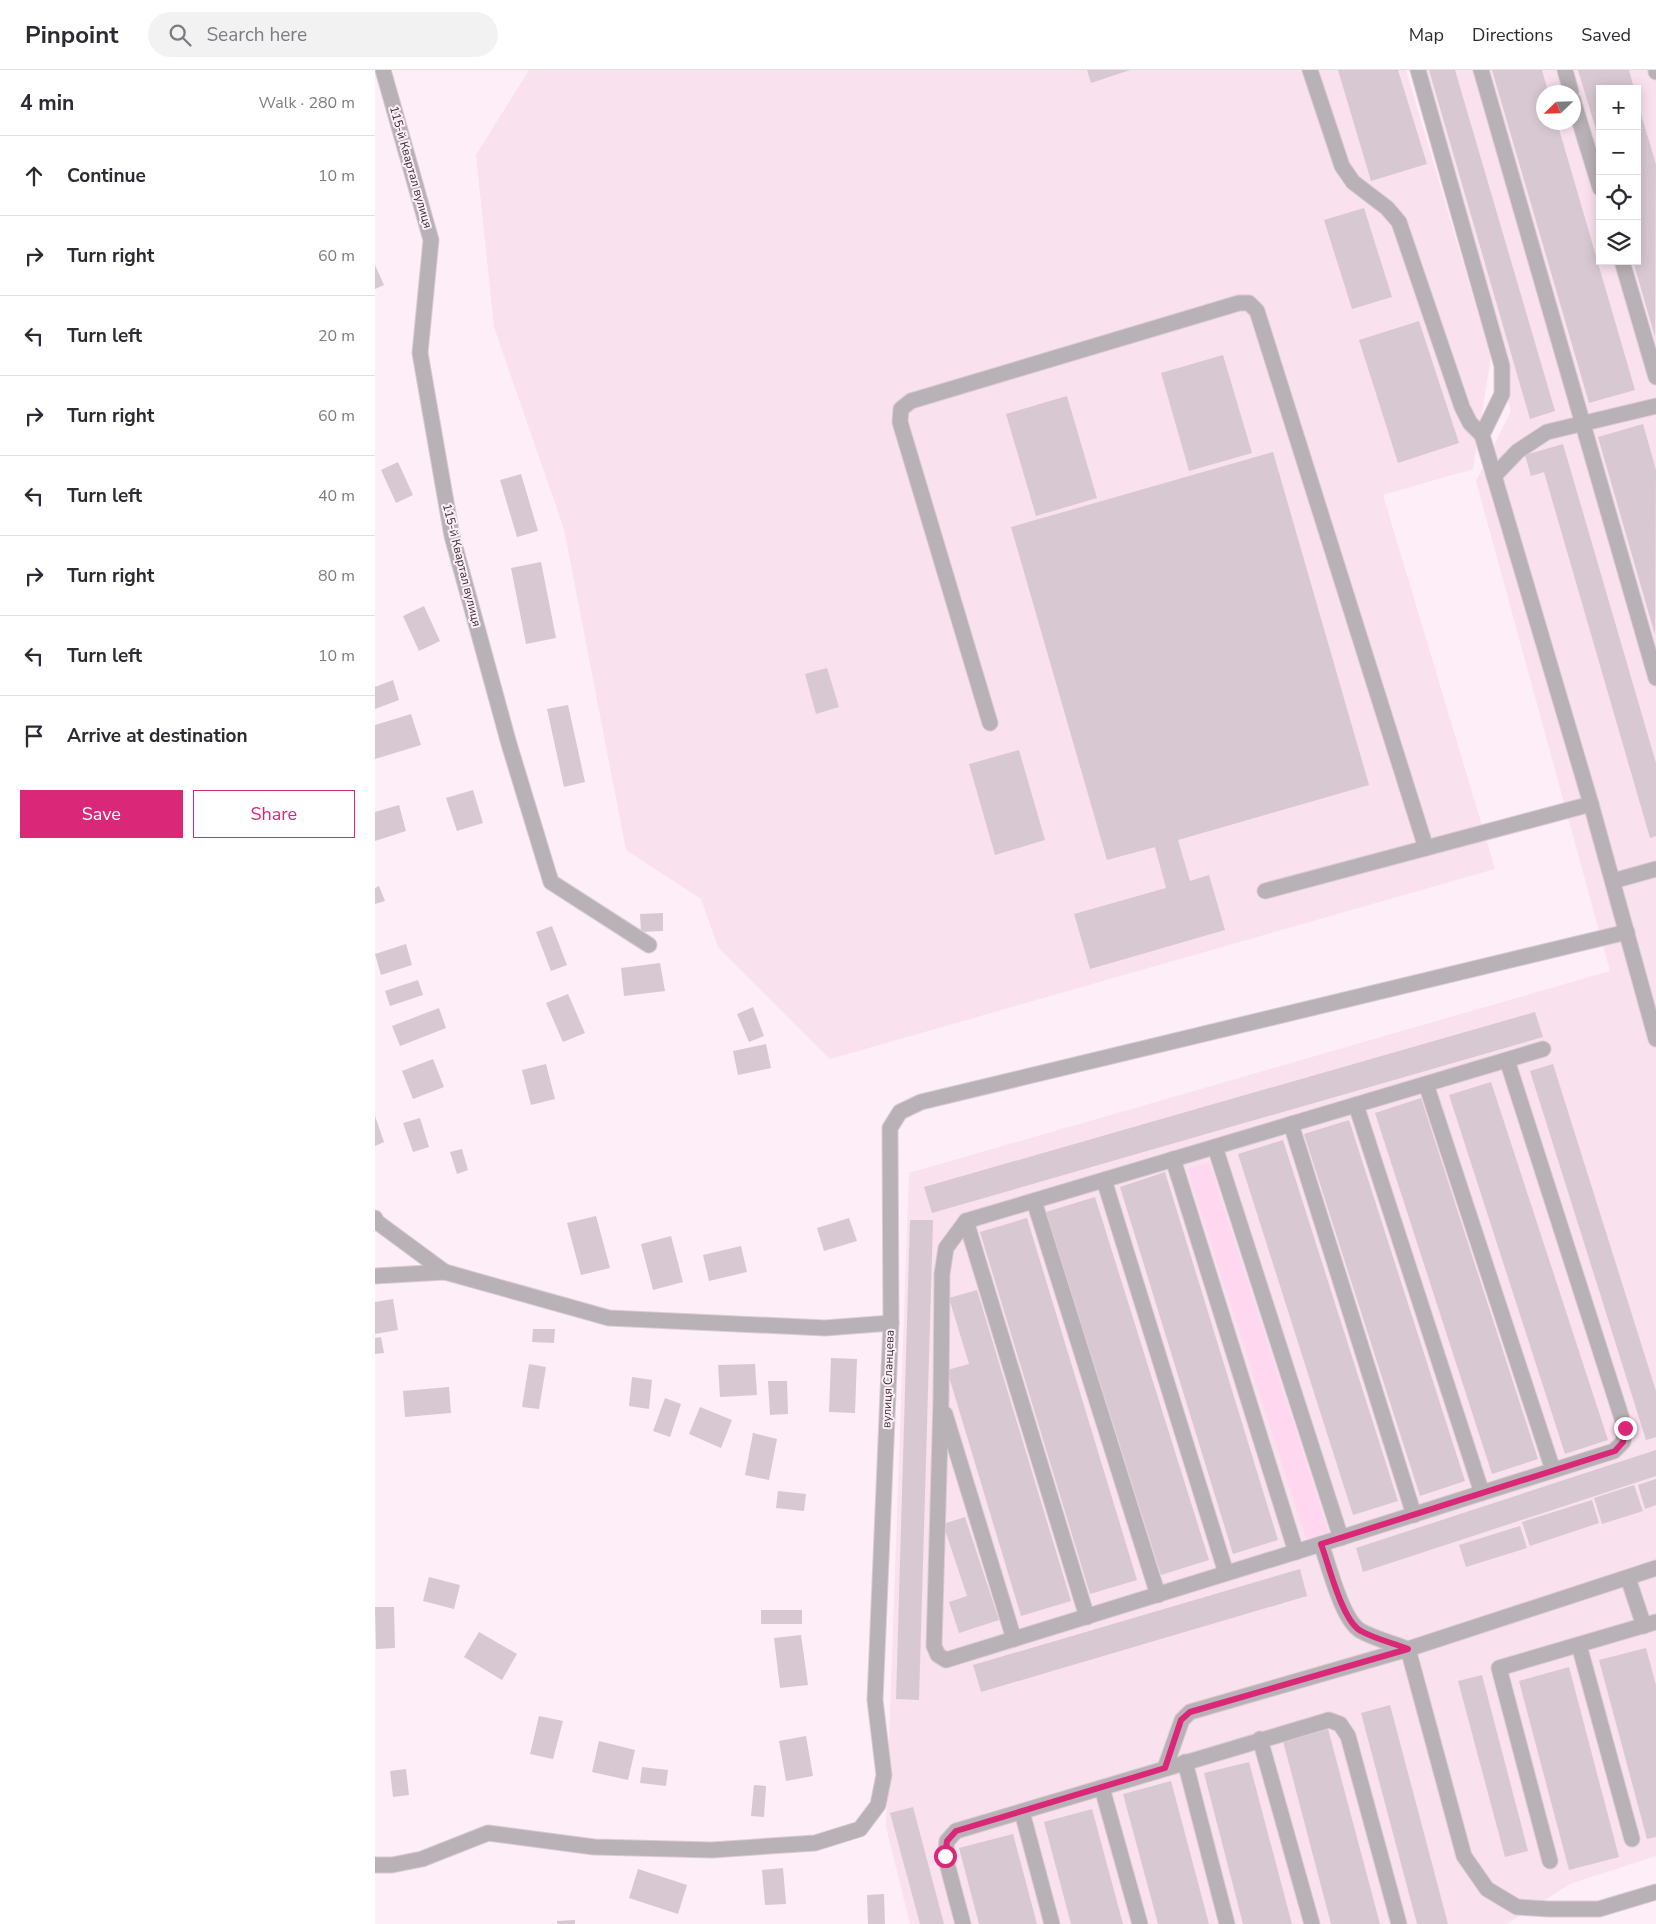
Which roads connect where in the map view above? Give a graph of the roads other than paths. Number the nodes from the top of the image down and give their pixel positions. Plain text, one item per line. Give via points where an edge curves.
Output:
1 (383, 70) edge
2 (1310, 70) edge
3 (1419, 70) edge
4 (1481, 70) edge
5 (1565, 70) edge
6 (1569, 85) edge
7 (1581, 126) edge
8 (1596, 175) edge
9 (1622, 265) edge
10 (1656, 377) edge
11 (1656, 406) edge
12 (1583, 423) junction
13 (1482, 435) junction
14 (1494, 476) junction
15 (1656, 678) edge
16 (990, 723) dead end
17 (1591, 804) junction
18 (1426, 848) junction
19 (1656, 869) edge
20 (1613, 881) junction
21 (1265, 891) dead end
22 (1627, 932) junction
23 (649, 945) dead end
24 (1656, 1039) edge
25 (1543, 1049) dead end
26 (1507, 1060) junction
27 (1426, 1084) junction
28 (1357, 1105) junction
29 (1291, 1124) junction
30 (1215, 1147) junction
31 (1173, 1159) junction
32 (1104, 1180) junction
33 (1034, 1200) junction
34 (375, 1218) edge
35 (967, 1221) junction
36 (445, 1272) junction
37 (375, 1276) edge
38 (891, 1323) junction
39 (941, 1400) junction
40 (1553, 1470) junction
41 (1482, 1493) junction
42 (1414, 1515) junction
43 (1341, 1538) junction
44 (1321, 1544) junction
45 (1295, 1552) junction
46 (1656, 1568) edge
47 (1226, 1574) junction
48 (1629, 1578) junction
49 (1158, 1595) junction
50 (1087, 1617) junction
51 (1650, 1624) edge
52 (1015, 1639) junction
53 (1579, 1645) junction
54 (1408, 1649) junction
55 (1260, 1739) junction
56 (1185, 1762) junction
57 (1165, 1768) junction
58 (1102, 1788) junction
59 (1022, 1812) junction
60 (1632, 1839) dead end
61 (1550, 1861) dead end
62 (375, 1865) edge
63 (1656, 1892) edge
64 (963, 1924) edge
65 (1052, 1924) edge
66 (1140, 1924) edge
67 (1227, 1924) edge
68 (1312, 1924) edge
69 (1399, 1924) edge

1 - 23 street, 115-й Квартал вулиця via 431,240 420,353 453,536 511,753 551,882
2 - 13 street via 1342,166 1353,182 1387,208 1399,222 1462,408
3 - 13 street via 1502,366 1502,394
4 - 12 street
5 - 6 street
7 - 8 street
9 - 10 street
11 - 12 street
12 - 14 street via 1547,432 1518,451
12 - 15 street
13 - 14 street
14 - 17 street
16 - 18 street via 900,422 901,409 911,401 1239,303 1249,303 1257,311
17 - 18 street
17 - 20 street
18 - 21 street
19 - 20 street
20 - 22 street
22 - 24 street
22 - 38 street via 921,1102 900,1112 890,1128
25 - 26 street
26 - 27 street
26 - 40 street via 1625,1428 1623,1442 1615,1451
27 - 28 street
27 - 40 street
28 - 29 street
28 - 41 street
29 - 30 street
29 - 42 street
30 - 31 street
30 - 43 street
31 - 32 street
31 - 45 street
32 - 33 street
32 - 47 street
33 - 35 street
33 - 49 street
34 - 36 street
35 - 39 street via 946,1248 942,1274
35 - 50 street
36 - 37 street, вулиця Сланцева
36 - 38 street, вулиця Сланцева via 609,1318 825,1328
38 - 62 street, вулиця Сланцева via 875,1700 884,1775 879,1806 860,1829 815,1843 712,1850 594,1847 488,1833 422,1859
39 - 52 street
39 - 52 street via 934,1646 938,1655 946,1660
40 - 41 street
41 - 42 street
42 - 43 street
43 - 44 street
44 - 45 street
44 - 54 street via 1351,1623 1360,1631
45 - 47 street
46 - 48 street
47 - 49 street
48 - 51 street
48 - 54 street
49 - 50 street
50 - 52 street
51 - 53 street
53 - 60 street
53 - 61 street via 1499,1668
54 - 57 street via 1190,1712 1181,1720
54 - 63 street via 1464,1856 1487,1889 1517,1907 1549,1910 1599,1909
55 - 56 street
55 - 68 street
55 - 69 street via 1329,1720 1340,1724 1348,1736
56 - 57 street
56 - 67 street
57 - 58 street
58 - 59 street
58 - 66 street
59 - 64 street via 956,1831 947,1841 945,1856
59 - 65 street

